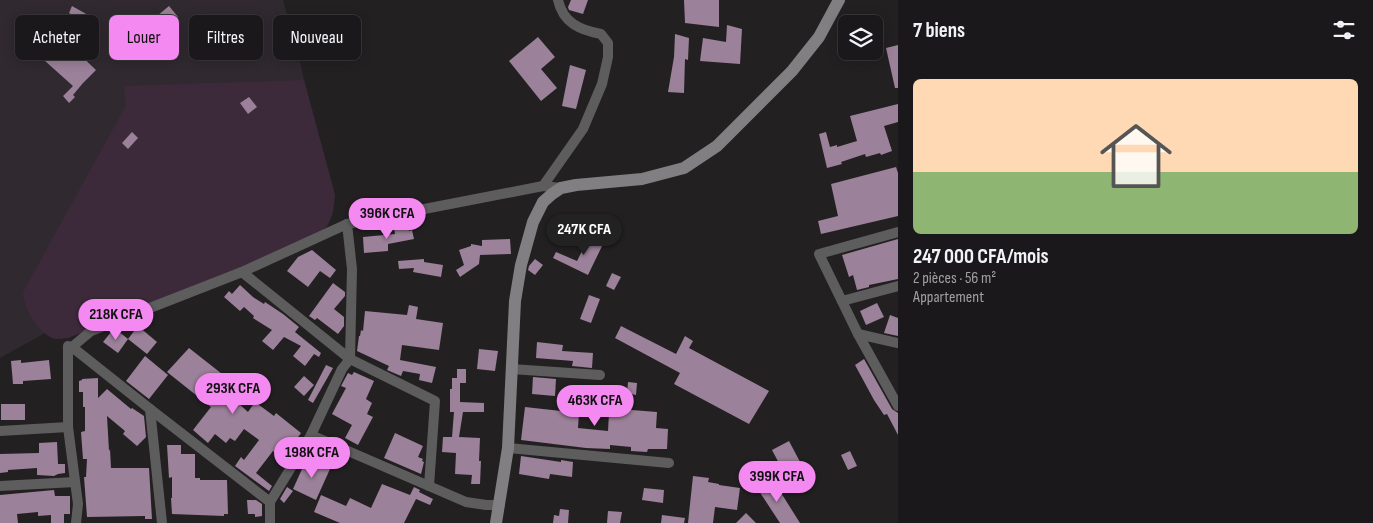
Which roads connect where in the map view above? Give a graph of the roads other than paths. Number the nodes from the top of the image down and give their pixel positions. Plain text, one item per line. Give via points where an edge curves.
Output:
1 (558, 0) edge
2 (839, 0) edge
3 (543, 186) junction
4 (561, 188) junction
5 (347, 224) junction
6 (898, 232) edge
7 (242, 272) junction
8 (898, 286) edge
9 (842, 301) junction
10 (858, 334) junction
11 (898, 343) edge
12 (72, 347) junction
13 (350, 359) junction
14 (511, 369) junction
15 (600, 375) dead end
16 (887, 387) junction
17 (898, 389) edge
18 (898, 406) edge
19 (150, 410) junction
20 (68, 427) junction
21 (0, 431) edge
22 (310, 435) junction
23 (508, 448) junction
24 (669, 463) dead end
25 (75, 482) junction
26 (0, 486) edge
27 (429, 486) junction
28 (270, 502) junction
29 (499, 505) junction
30 (76, 523) edge
31 (162, 523) edge
32 (270, 523) edge
33 (496, 523) edge

1 - 3 street via 560,10 574,26 601,34 608,43 608,56 602,84 583,129
2 - 4 street via 819,37 792,70 717,146 684,168 642,179
3 - 4 street
3 - 5 street
4 - 14 street via 543,202 533,222 520,265
5 - 7 street
5 - 13 street via 352,269
6 - 9 street via 819,254
7 - 12 street via 91,331
7 - 13 street
8 - 9 street
9 - 10 street
10 - 11 street
10 - 16 street
12 - 19 street
12 - 20 street via 68,346
13 - 22 street
13 - 27 street via 435,401
14 - 15 street
14 - 23 street
16 - 17 street
16 - 18 street
19 - 28 street
19 - 31 street
20 - 21 street
20 - 25 street
22 - 27 street
22 - 28 street
23 - 24 street
23 - 29 street
25 - 26 street
25 - 30 street
27 - 29 street via 466,502
28 - 32 street
29 - 33 street

